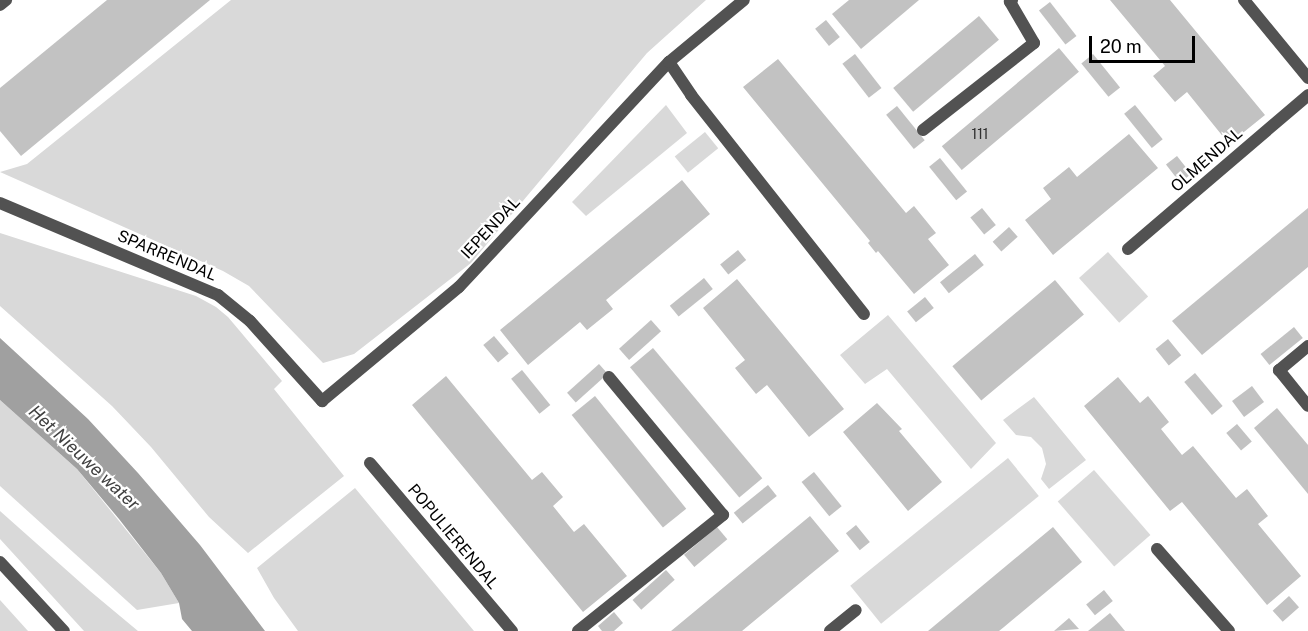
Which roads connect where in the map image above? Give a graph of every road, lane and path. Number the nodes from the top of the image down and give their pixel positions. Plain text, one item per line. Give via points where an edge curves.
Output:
1 (6, 0) edge
2 (744, 0) edge
3 (1012, 0) edge
4 (1244, 0) edge
5 (0, 5) edge
6 (669, 63) junction
7 (1308, 78) edge
8 (1308, 95) edge
9 (923, 130) dead end
10 (0, 203) edge
11 (1128, 249) dead end
12 (864, 314) dead end
13 (1308, 346) edge
14 (609, 377) dead end
15 (322, 401) joint
16 (1308, 406) edge
17 (370, 463) dead end
18 (1157, 549) dead end
19 (0, 562) edge
20 (856, 610) dead end
21 (64, 631) edge
22 (512, 631) edge
23 (578, 631) edge
24 (830, 631) edge
25 (1229, 631) edge

1 - 5 street
2 - 6 street, IEPENDAL
3 - 9 street via 1034,43
4 - 7 street
6 - 12 street
6 - 15 street, IEPENDAL via 459,287
8 - 11 street, OLMENDAL
10 - 15 street, SPARRENDAL via 218,295 250,321
13 - 16 street via 1279,370
14 - 23 street via 723,515
17 - 22 street, POPULIERENDAL
18 - 25 street
19 - 21 street
20 - 24 street

